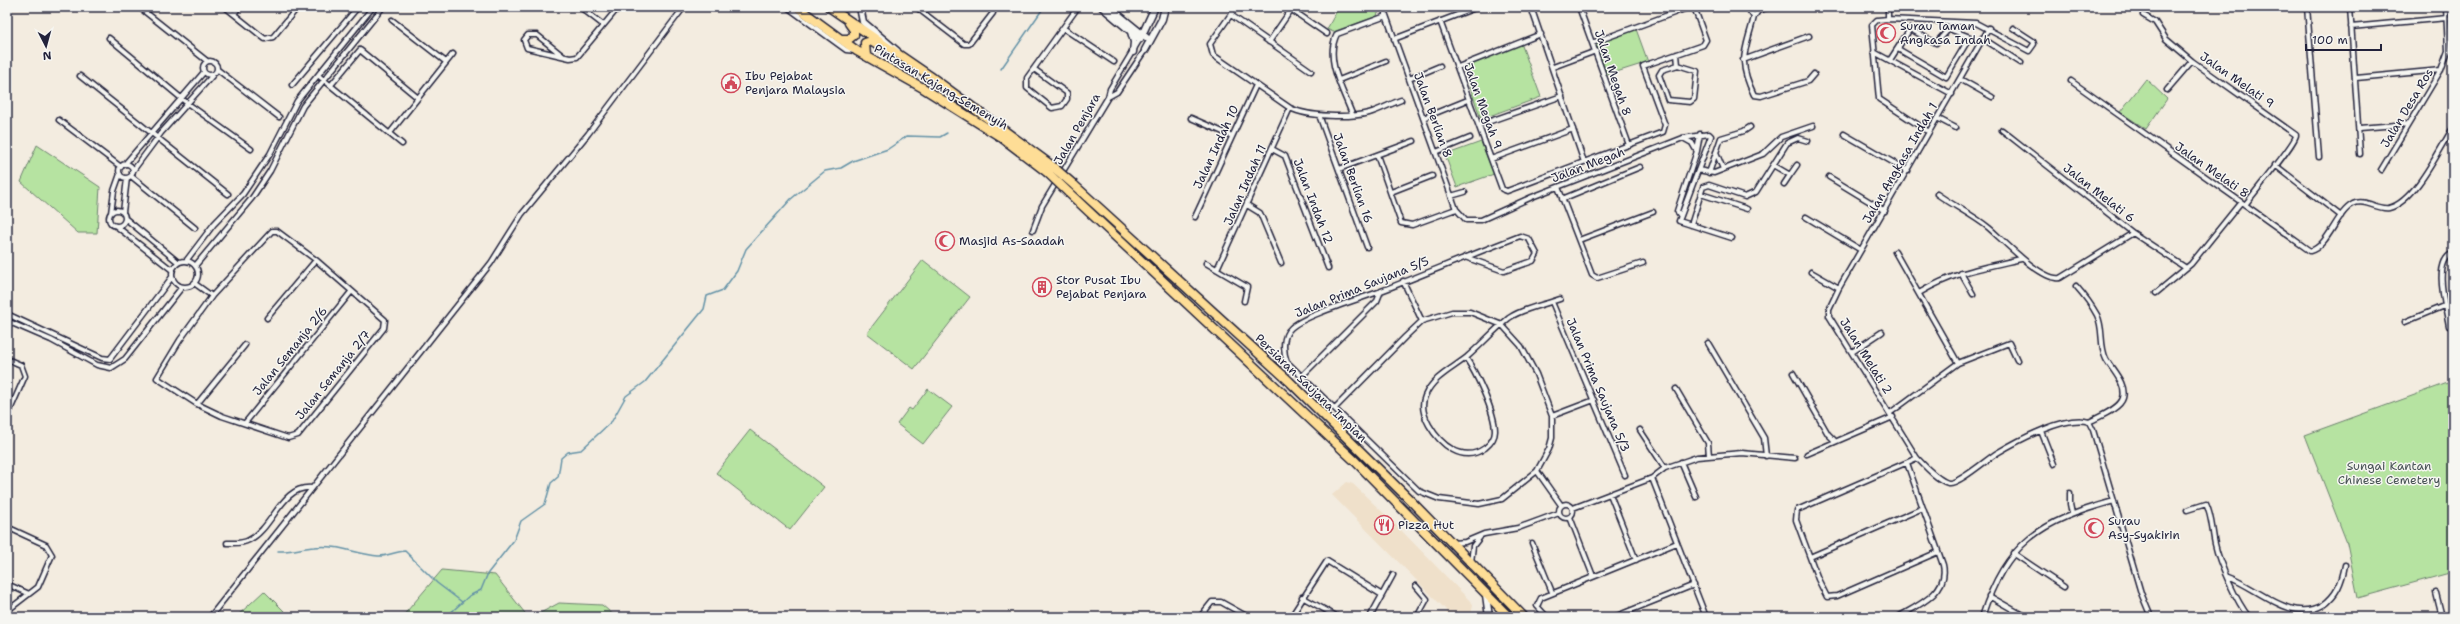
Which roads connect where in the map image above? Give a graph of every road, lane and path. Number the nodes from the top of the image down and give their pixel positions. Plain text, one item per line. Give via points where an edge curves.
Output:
1 (225, 7) edge
2 (240, 7) edge
3 (298, 7) edge
4 (358, 7) edge
5 (373, 7) edge
6 (383, 7) edge
7 (580, 7) edge
8 (630, 7) edge
9 (684, 7) edge
10 (787, 7) edge
11 (797, 7) edge
12 (829, 7) edge
13 (836, 7) edge
14 (848, 7) edge
15 (860, 7) edge
16 (916, 7) edge
17 (928, 7) edge
18 (994, 7) edge
19 (1078, 7) edge
20 (1102, 7) edge
21 (1109, 7) edge
22 (1155, 7) edge
23 (1165, 7) edge
24 (1236, 7) edge
25 (1383, 7) edge
26 (1478, 7) edge
27 (1531, 7) edge
28 (1579, 7) edge
29 (1690, 7) edge
30 (1694, 7) edge
31 (1747, 7) edge
32 (1769, 7) edge
33 (1888, 7) edge
34 (2307, 7) edge
35 (2350, 7) edge
36 (2446, 7) edge
37 (139, 8) edge
38 (616, 8) edge
39 (1292, 8) edge
40 (924, 12) junction
41 (234, 14) junction
42 (841, 15) junction
43 (1231, 15) junction
44 (2143, 15) dead end
45 (1386, 16) junction
46 (1754, 17) junction
47 (2447, 18) junction
48 (1150, 19) junction
49 (1888, 19) junction
50 (392, 20) dead end
51 (1440, 22) junction
52 (602, 24) junction
53 (1132, 24) junction
54 (1158, 26) junction
55 (2351, 27) junction
56 (1063, 28) junction
57 (1989, 28) junction
58 (2013, 28) dead end
59 (1130, 32) junction
60 (1327, 34) dead end
61 (1541, 34) junction
62 (1809, 36) dead end
63 (1144, 37) junction
64 (109, 38) dead end
65 (1982, 38) junction
66 (840, 39) junction
67 (1394, 39) junction
68 (1269, 42) junction
69 (1592, 43) junction
70 (1898, 49) junction
71 (1146, 50) junction
72 (857, 51) junction
73 (1596, 51) junction
74 (1133, 52) junction
75 (1874, 52) junction
76 (453, 54) dead end
77 (1677, 54) junction
78 (563, 56) junction
79 (866, 56) junction
80 (903, 56) junction
81 (1743, 60) junction
82 (1890, 60) junction
83 (207, 61) junction
84 (1386, 61) dead end
85 (2192, 61) junction
86 (446, 62) junction
87 (1114, 62) dead end
88 (2021, 63) dead end
89 (1678, 65) junction
90 (1440, 66) dead end
91 (1458, 67) junction
92 (1552, 67) junction
93 (1034, 69) junction
94 (218, 70) junction
95 (2441, 70) junction
96 (1311, 71) dead end
97 (204, 72) junction
98 (1814, 74) dead end
99 (80, 76) dead end
100 (212, 76) junction
101 (320, 76) junction
102 (930, 76) junction
103 (2356, 78) junction
104 (1409, 79) junction
105 (1960, 79) junction
106 (325, 80) junction
107 (1339, 80) junction
108 (2071, 81) dead end
109 (292, 85) dead end
110 (331, 85) junction
111 (1256, 85) junction
112 (2167, 90) dead end
113 (1952, 94) junction
114 (1562, 96) junction
115 (1108, 97) junction
116 (1992, 97) dead end
117 (418, 98) junction
118 (181, 99) junction
119 (1470, 99) junction
120 (1401, 100) dead end
121 (187, 103) junction
122 (1290, 108) junction
123 (1352, 114) junction
124 (1319, 115) junction
125 (279, 117) dead end
126 (1191, 118) dead end
127 (1423, 118) junction
128 (1937, 118) junction
129 (59, 120) dead end
130 (2408, 124) junction
131 (1479, 125) junction
132 (1813, 126) dead end
133 (1750, 127) dead end
134 (1956, 128) dead end
135 (2360, 128) junction
136 (2453, 128) edge
137 (1573, 129) junction
138 (2002, 130) dead end
139 (1929, 132) junction
140 (390, 133) junction
141 (151, 134) junction
142 (1700, 134) junction
143 (1844, 134) dead end
144 (1232, 136) junction
145 (1470, 138) dead end
146 (1683, 138) junction
147 (158, 139) junction
148 (1414, 141) dead end
149 (1808, 141) dead end
150 (402, 144) dead end
151 (1628, 145) junction
152 (251, 149) dead end
153 (1272, 149) junction
154 (1697, 151) junction
155 (1716, 151) junction
156 (1436, 152) junction
157 (2360, 154) dead end
158 (1377, 155) junction
159 (2319, 157) dead end
160 (1491, 160) junction
161 (1584, 162) junction
162 (1773, 165) junction
163 (1797, 165) dead end
164 (2275, 165) junction
165 (123, 166) junction
166 (1640, 167) dead end
167 (1049, 169) junction
168 (1339, 169) junction
169 (1723, 169) junction
170 (1698, 170) junction
171 (2381, 170) dead end
172 (1908, 172) junction
173 (1709, 173) junction
174 (120, 174) junction
175 (130, 175) junction
176 (1432, 176) dead end
177 (1790, 176) junction
178 (1829, 177) dead end
179 (1784, 184) dead end
180 (1558, 187) junction
181 (1071, 188) junction
182 (1391, 192) junction
183 (1465, 192) dead end
184 (228, 194) dead end
185 (1701, 194) junction
186 (1937, 194) dead end
187 (1451, 196) junction
188 (1562, 198) junction
189 (2243, 203) junction
190 (1246, 205) junction
191 (1747, 209) dead end
192 (1456, 210) junction
193 (1885, 210) junction
194 (123, 212) junction
195 (1653, 212) dead end
196 (111, 213) junction
197 (1680, 215) junction
198 (2340, 216) junction
199 (1195, 217) dead end
200 (1806, 217) dead end
201 (126, 219) junction
202 (1691, 225) junction
203 (116, 226) junction
204 (195, 228) dead end
205 (1033, 230) dead end
206 (2133, 233) junction
207 (1732, 238) dead end
208 (1579, 240) junction
209 (1367, 248) dead end
210 (1862, 250) junction
211 (1895, 252) dead end
212 (2453, 252) edge
213 (1465, 257) junction
214 (2021, 259) junction
215 (316, 260) junction
216 (186, 261) junction
217 (178, 262) junction
218 (1206, 263) dead end
219 (1280, 263) dead end
220 (1643, 263) dead end
221 (195, 266) junction
222 (1328, 268) dead end
223 (2186, 268) junction
224 (1217, 269) junction
225 (172, 270) junction
226 (1810, 272) dead end
227 (1961, 273) junction
228 (172, 277) junction
229 (1403, 281) junction
230 (194, 283) junction
231 (2076, 286) dead end
232 (182, 287) junction
233 (1839, 288) junction
234 (1381, 291) junction
235 (351, 292) junction
236 (1919, 293) junction
237 (2156, 293) dead end
238 (1973, 294) dead end
239 (212, 296) junction
240 (1560, 299) dead end
241 (1244, 301) dead end
242 (1552, 302) junction
243 (2446, 305) junction
244 (1829, 309) joint
245 (7, 314) edge
246 (267, 318) dead end
247 (7, 321) edge
248 (1422, 321) junction
249 (2405, 322) dead end
250 (1502, 326) junction
251 (2449, 326) dead end
252 (1882, 332) dead end
253 (1708, 343) dead end
254 (245, 345) dead end
255 (1852, 352) junction
256 (1466, 358) junction
257 (7, 359) edge
258 (2017, 360) dead end
259 (1958, 363) junction
260 (1793, 373) dead end
261 (1302, 376) junction
262 (1676, 389) dead end
263 (1594, 400) junction
264 (197, 404) junction
265 (1335, 408) junction
266 (8, 414) edge
267 (1892, 415) junction
268 (1552, 416) junction
269 (2089, 422) junction
270 (245, 423) junction
271 (1640, 430) dead end
272 (2041, 432) junction
273 (1834, 440) junction
274 (1807, 454) dead end
275 (1709, 456) junction
276 (1766, 456) junction
277 (1795, 458) dead end
278 (1917, 458) junction
279 (1680, 462) junction
280 (1907, 463) junction
281 (2054, 464) dead end
282 (1665, 468) junction
283 (1537, 471) junction
284 (1625, 475) dead end
285 (1652, 478) junction
286 (312, 488) junction
287 (2070, 493) dead end
288 (1610, 494) junction
289 (1696, 497) dead end
290 (2114, 501) junction
291 (1562, 505) junction
292 (1573, 508) junction
293 (1923, 508) junction
294 (2187, 510) dead end
295 (1559, 513) junction
296 (2072, 514) junction
297 (1570, 517) junction
298 (7, 527) edge
299 (1480, 536) junction
300 (1449, 541) junction
301 (227, 543) dead end
302 (1532, 543) dead end
303 (1677, 543) junction
304 (1938, 552) junction
305 (2013, 553) junction
306 (1810, 557) junction
307 (1636, 560) junction
308 (1471, 563) junction
309 (2345, 565) dead end
310 (1393, 575) dead end
311 (1594, 576) junction
312 (2228, 577) junction
313 (7, 584) edge
314 (1694, 585) junction
315 (1416, 586) dead end
316 (2064, 587) dead end
317 (1552, 592) junction
318 (2436, 593) dead end
319 (29, 594) junction
320 (1382, 595) junction
321 (1486, 595) junction
322 (1989, 596) junction
323 (1302, 597) junction
324 (7, 611) edge
325 (210, 617) edge
326 (1200, 617) edge
327 (1248, 617) edge
328 (1291, 617) edge
329 (1338, 617) edge
330 (1370, 617) edge
331 (1417, 617) edge
332 (1489, 617) edge
333 (1509, 617) edge
334 (1524, 617) edge
335 (1547, 617) edge
336 (1614, 617) edge
337 (1706, 617) edge
338 (1898, 617) edge
339 (1982, 617) edge
340 (2026, 617) edge
341 (2151, 617) edge
342 (2250, 617) edge
343 (2442, 617) edge

1 - 41 street
2 - 41 street
3 - 41 street via 270,39 261,37
4 - 109 street
5 - 101 street
6 - 106 street
7 - 52 street
8 - 38 street
9 - 286 street via 588,134 522,214 491,263
10 - 72 street via 846,50
11 - 66 highway, Pintasan Kajang-Semenyih
12 - 42 highway, Pintasan Kajang-Semenyih
13 - 14 street
15 - 80 street via 863,22
16 - 40 street
17 - 40 street
18 - 40 street via 993,13 969,44 964,44
19 - 56 street
20 - 59 street
21 - 53 street
22 - 48 street
23 - 54 street
24 - 43 street
25 - 45 street, Jalan Berlian 8
26 - 51 street
27 - 61 street, Jalan Megah
28 - 69 street, Jalan Megah 8
29 - 69 street
30 - 77 street via 1706,40 1703,45
31 - 46 street
32 - 46 street via 1758,11
33 - 49 street
34 - 159 street
35 - 55 street
36 - 47 street, Jalan Desa Ros
37 - 83 street
38 - 52 street
39 - 60 street
39 - 68 street
42 - 66 highway via 854,32 849,39
42 - 80 highway, Pintasan Kajang-Semenyih
43 - 68 street
43 - 111 street via 1210,44 1213,55
44 - 85 street, Jalan Melati 9 via 2155,22 2166,39
45 - 67 street, Jalan Berlian 8
45 - 107 street via 1337,34 1332,43 1333,62
46 - 81 street
47 - 55 street
47 - 95 street, Jalan Desa Ros via 2448,51
48 - 53 street via 1143,25
48 - 63 street
49 - 57 street via 1976,22
49 - 75 street via 1877,20 1872,25
50 - 86 street
51 - 67 street
51 - 91 street, Jalan Megah 9
52 - 78 street via 577,57
53 - 63 street
54 - 63 street
54 - 71 street
55 - 103 street
56 - 87 street
56 - 93 street
57 - 58 street via 2029,51 2034,44 2033,41
57 - 65 street, Jalan Angkasa Indah 1
59 - 63 street
59 - 74 street
61 - 91 street
61 - 92 street, Jalan Megah
62 - 81 street
63 - 71 street
63 - 74 street, Jalan Penjara
64 - 118 street
65 - 88 street
65 - 105 street, Jalan Angkasa Indah 1
66 - 72 highway, Pintasan Kajang-Semenyih
67 - 104 street, Jalan Berlian 8
68 - 96 street
69 - 73 street, Jalan Megah 8
70 - 70 street via 1910,29 1936,42 1949,29 1970,37 1946,77
70 - 82 street
71 - 115 street via 1117,92
72 - 79 highway, Pintasan Kajang-Semenyih
73 - 92 street
73 - 151 street, Jalan Megah 8
74 - 115 street, Jalan Penjara via 1110,89
75 - 82 street
75 - 139 street via 1879,99
76 - 86 street
77 - 89 street
77 - 151 street via 1643,66 1665,125 1663,132
78 - 78 street via 527,48 524,40 528,35 536,35
79 - 102 highway via 864,46 871,41
79 - 167 highway, Pintasan Kajang-Semenyih via 923,88
80 - 102 highway, Pintasan Kajang-Semenyih
81 - 98 street via 1744,74 1754,95 1761,96 1808,81
82 - 113 street
83 - 94 street via 216,63
83 - 97 street via 203,66
84 - 107 street
85 - 112 street
85 - 164 street, Jalan Melati 9 via 2295,134 2296,138
86 - 117 street
89 - 89 street via 1662,70 1659,75 1668,100 1690,102 1694,99 1697,71
90 - 104 street
91 - 119 street, Jalan Megah 9
92 - 114 street, Jalan Megah
93 - 93 street via 1067,93 1067,99 1062,106 1052,108 1028,88 1027,78
94 - 100 street
94 - 125 street
95 - 103 street
95 - 130 street, Jalan Desa Ros
97 - 100 street
97 - 118 street
99 - 141 street
100 - 121 street
101 - 106 street
101 - 216 street via 298,101 270,154 243,194 214,224
102 - 167 highway, Pintasan Kajang-Semenyih
103 - 135 street
104 - 127 street, Jalan Berlian 8
105 - 113 street, Jalan Angkasa Indah 1
105 - 116 street
106 - 110 street
106 - 221 street via 303,106 270,171 252,198
107 - 123 street
108 - 189 street, Jalan Melati 8
110 - 117 street via 360,50
110 - 140 street
111 - 122 street
111 - 144 street, Jalan Indah 10
113 - 128 street, Jalan Angkasa Indah 1
114 - 131 street
114 - 137 street, Jalan Megah
115 - 205 street, Jalan Penjara via 1042,206
117 - 140 street
118 - 121 street
118 - 141 street
119 - 127 street
119 - 131 street, Jalan Megah 9
120 - 123 street via 1368,113
121 - 147 street
121 - 152 street
122 - 124 street via 1298,112
122 - 153 street, Jalan Indah 11
123 - 124 street
124 - 168 street, Jalan Berlian 16
126 - 144 street
127 - 156 street, Jalan Berlian 8
128 - 134 street
128 - 139 street, Jalan Angkasa Indah 1
129 - 165 street
130 - 135 street
130 - 171 street, Jalan Desa Ros
131 - 160 street, Jalan Megah 9
132 - 169 street via 1781,137 1763,154
133 - 155 street via 1721,138
135 - 157 street
136 - 198 street via 2415,189 2400,203 2387,208 2361,202 2353,204
137 - 160 street
137 - 161 street, Jalan Megah
138 - 206 street, Jalan Melati 6
139 - 172 street, Jalan Angkasa Indah 1
140 - 150 street
141 - 147 street
141 - 165 street
142 - 146 street, Jalan Megah
142 - 154 street
142 - 170 street, Jalan Megah via 1711,136
143 - 172 street
144 - 199 street, Jalan Indah 10
145 - 156 street
146 - 154 street via 1692,142
146 - 180 street, Jalan Megah
147 - 175 street
147 - 184 street
148 - 158 street
149 - 162 street via 1798,138 1787,143
151 - 161 street
153 - 190 street, Jalan Indah 11
153 - 222 street, Jalan Indah 12 via 1285,156
154 - 197 street via 1678,211
155 - 169 street
155 - 173 street
156 - 187 street, Jalan Berlian 8
158 - 168 street
158 - 182 street
160 - 161 street, Jalan Megah 9 via 1502,188 1512,190
162 - 177 street
162 - 185 street via 1751,196 1745,197 1709,185 1703,187
163 - 177 street
164 - 189 street, Jalan Melati 9
164 - 198 street
165 - 174 street
165 - 175 street via 132,168
166 - 188 street
167 - 181 highway, Pintasan Kajang-Semenyih, bridge
168 - 209 street, Jalan Berlian 16
169 - 173 street
170 - 173 street
170 - 197 street via 1683,213
172 - 193 street, Jalan Angkasa Indah 1
174 - 175 street
174 - 196 street via 114,191
175 - 194 street
175 - 204 street
176 - 182 street
177 - 179 street
178 - 193 street
180 - 188 street
180 - 192 street, Jalan Megah via 1481,220 1466,220
181 - 300 highway, Persiaran Saujana Impian via 1289,382
181 - 321 highway, Persiaran Saujana Impian via 1361,468 1371,484 1387,500 1404,516 1415,520
182 - 192 street via 1402,223 1412,225
183 - 187 street
185 - 191 street
185 - 202 street
186 - 214 street via 1988,228
187 - 192 street, Jalan Berlian 8
188 - 208 street
189 - 198 street, Jalan Melati 8 via 2310,251 2321,242
189 - 223 street, Jalan Melati 9
190 - 219 street via 1260,213
190 - 224 street, Jalan Indah 11
193 - 210 street, Jalan Angkasa Indah 1
194 - 196 street via 114,210
194 - 201 street
195 - 208 street
196 - 203 street via 110,221
197 - 202 street via 1679,221
200 - 210 street
201 - 203 street via 121,226
201 - 217 street
202 - 207 street
203 - 225 street
206 - 214 street via 2060,278 2053,278
206 - 223 street, Jalan Melati 6
208 - 220 street via 1592,275 1597,278
210 - 233 street, Jalan Angkasa Indah 1
211 - 236 street
212 - 243 street via 2446,257 2441,267
213 - 213 street, Jalan Prima Saujana 5/5 via 1520,236 1529,239 1537,254 1533,261 1504,271
213 - 229 street, Jalan Prima Saujana 5/5
214 - 227 street
215 - 235 street
215 - 239 street via 275,231
215 - 246 street
216 - 217 street
216 - 221 street
217 - 225 street
218 - 224 street
221 - 230 street via 198,273
223 - 237 street, Jalan Melati 9
224 - 241 street via 1247,287
225 - 228 street
226 - 233 street
227 - 236 street via 1944,278
227 - 238 street
228 - 232 street via 176,284
228 - 245 street via 110,359 102,358
229 - 234 street, Jalan Prima Saujana 5/5
229 - 248 street
230 - 232 street
230 - 239 street
231 - 269 street via 2087,297 2101,323 2101,342 2106,359 2122,385 2124,397 2120,403
232 - 247 street via 125,359 112,368 97,365 51,340
233 - 244 street, Jalan Angkasa Indah 1
234 - 261 street via 1378,301
234 - 261 street, Jalan Prima Saujana 5/5 via 1292,327 1285,335 1284,352 1287,362
235 - 270 street, Jalan Semanja 2/6
235 - 270 street, Jalan Semanja 2/7 via 385,320 384,328 298,435 288,438
236 - 259 street
239 - 264 street via 157,375 157,378
240 - 242 street
242 - 250 street via 1519,312
242 - 263 street, Jalan Prima Saujana 5/3
243 - 249 street
243 - 251 street
244 - 255 street, Jalan Melati 2 via 1829,316
248 - 250 street via 1461,311 1476,313
248 - 265 street
250 - 256 street
250 - 268 street via 1527,356
252 - 255 street
253 - 276 street via 1764,438
254 - 264 street
255 - 267 street, Jalan Melati 2
256 - 256 street via 1430,386 1423,406 1426,419 1440,440 1448,448 1461,454 1471,454 1487,447 1493,440 1495,430 1479,381
257 - 266 street via 21,365 25,376
258 - 259 street, Jalan Melati 2 via 2009,343
259 - 267 street, Jalan Melati 2
260 - 273 street
261 - 265 street
262 - 275 street via 1705,438
263 - 268 street
263 - 284 street, Jalan Prima Saujana 5/3
264 - 270 street
265 - 283 street via 1419,491 1439,499 1466,504 1492,503 1511,493
267 - 273 street via 1842,440
267 - 278 street, Jalan Melati 2
268 - 283 street via 1549,450
269 - 272 street, Jalan Melati 2 via 2084,420 2062,424
269 - 290 street
271 - 282 street
272 - 278 street, Jalan Melati 2 via 1998,453 1954,483 1942,480
272 - 281 street
273 - 274 street
275 - 276 street via 1742,453
275 - 279 street
276 - 277 street
278 - 280 street
279 - 282 street
279 - 289 street
280 - 293 street
280 - 306 street via 1797,510 1796,520
282 - 285 street
283 - 291 street
285 - 288 street
285 - 303 street
286 - 301 street via 303,488 292,493 252,539 241,543
286 - 325 street
287 - 296 street
288 - 292 street
288 - 307 street
290 - 296 street
290 - 341 street via 2141,593
291 - 292 street via 1568,504
291 - 295 street
292 - 297 street
293 - 304 street
293 - 306 street
294 - 312 street via 2206,504 2215,546
295 - 297 street via 1564,518
295 - 299 street via 1522,527
296 - 305 street via 2038,531
297 - 311 street
298 - 319 street via 46,545 52,555 38,587
299 - 300 street via 1460,543
299 - 308 street via 1473,546
300 - 308 highway, Persiaran Saujana Impian
302 - 317 street
303 - 307 street
303 - 314 street
304 - 306 street via 1837,596 1827,597 1823,593
304 - 338 street via 1945,573 1941,586 1927,599
305 - 316 street
305 - 322 street
307 - 311 street
308 - 334 highway, Persiaran Saujana Impian
309 - 312 street via 2335,594 2320,608 2302,613 2283,608 2245,584
310 - 320 street
311 - 317 street
312 - 342 street
313 - 319 street
314 - 336 street
314 - 337 street
315 - 331 street via 1427,599
317 - 335 street via 1540,598 1537,603 1539,611
318 - 343 street
319 - 324 street
320 - 323 street via 1327,561
320 - 330 street
321 - 332 street
321 - 333 highway
322 - 339 street
322 - 340 street
323 - 328 street
323 - 329 street
326 - 327 street via 1212,602 1221,602

